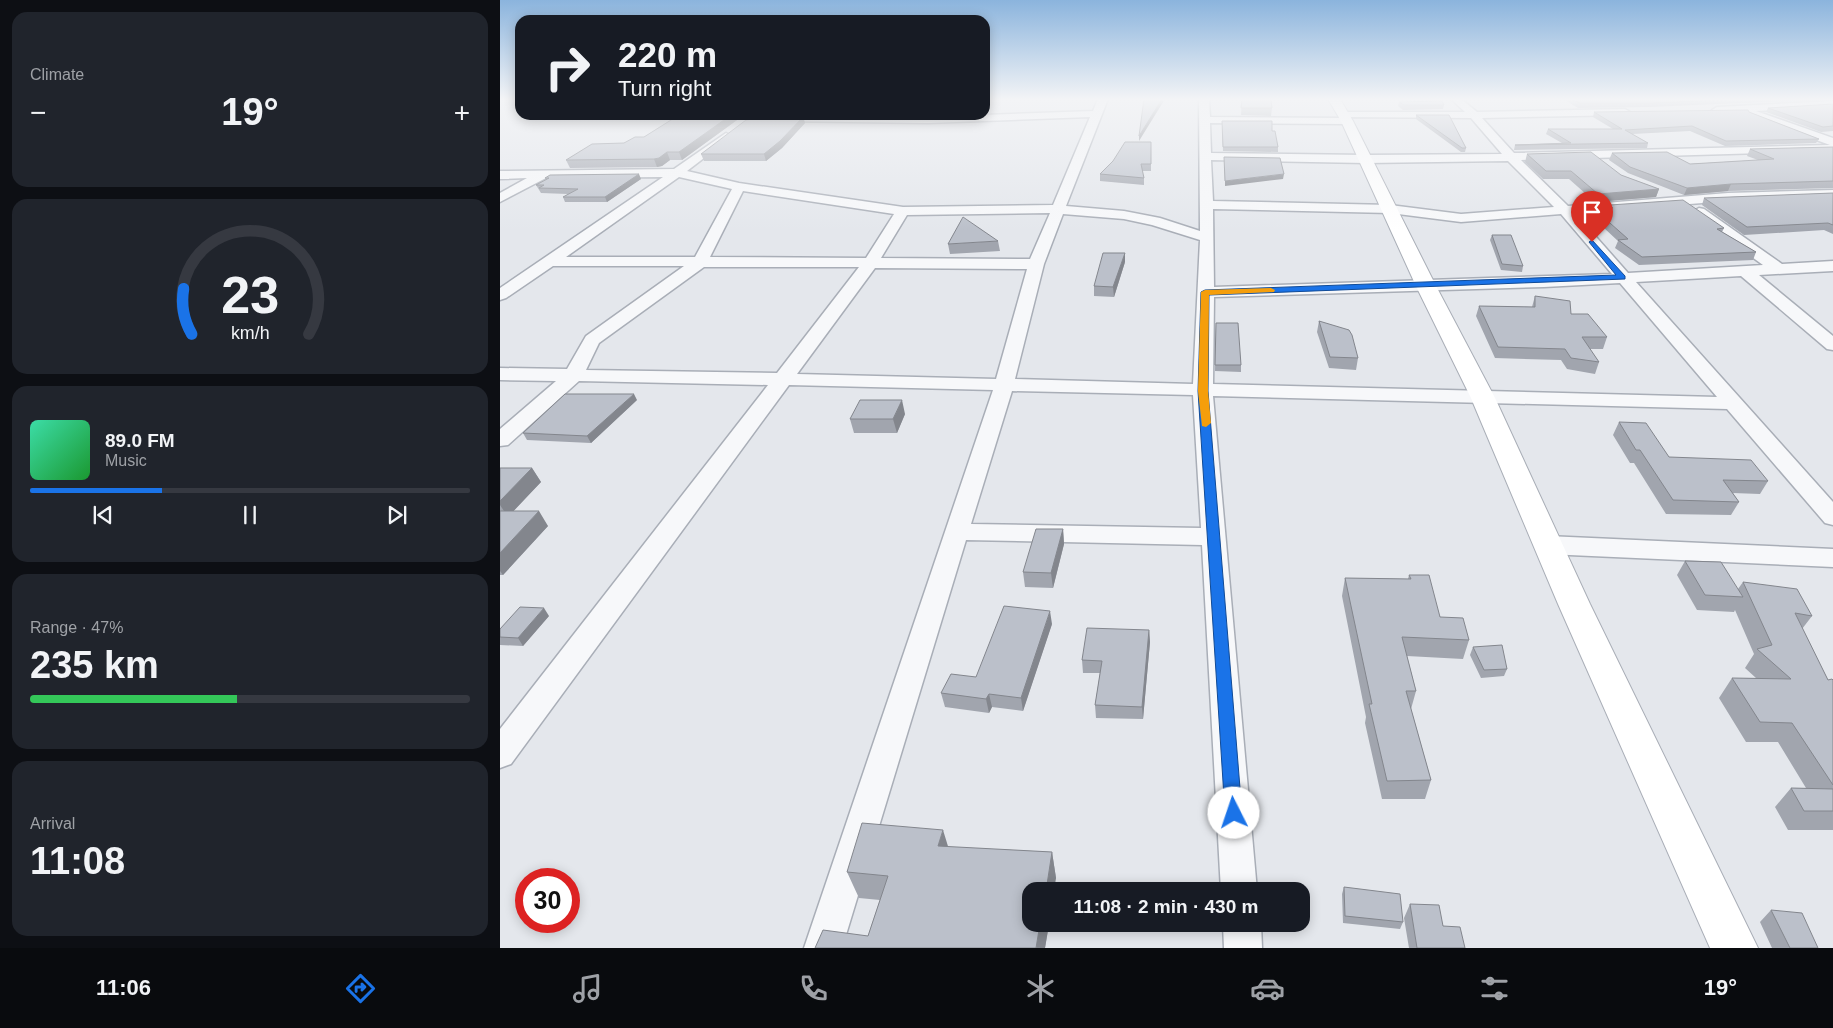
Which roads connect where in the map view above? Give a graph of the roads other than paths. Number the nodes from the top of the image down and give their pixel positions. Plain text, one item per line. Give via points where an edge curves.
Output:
1 (717, 143) edge
2 (1084, 143) edge
3 (1205, 143) edge
4 (1358, 143) edge
5 (1498, 143) edge
6 (1833, 148) edge
7 (1591, 154) junction
8 (1206, 156) junction
9 (1510, 158) junction
10 (1366, 159) junction
11 (1610, 168) edge
12 (677, 173) junction
13 (500, 175) edge
14 (542, 175) junction
15 (739, 188) junction
16 (1649, 188) edge
17 (1833, 194) edge
18 (500, 198) edge
19 (1684, 201) junction
20 (1206, 205) junction
21 (1562, 208) junction
22 (1390, 209) junction
23 (1057, 210) junction
24 (903, 211) junction
25 (1207, 238) junction
26 (549, 261) junction
27 (700, 262) junction
28 (870, 264) junction
29 (1036, 264) junction
30 (1833, 266) edge
31 (1780, 270) junction
32 (1746, 272) junction
33 (1622, 278) junction
34 (1426, 286) junction
35 (1205, 292) junction
36 (500, 295) edge
37 (1833, 345) edge
38 (500, 374) edge
39 (573, 376) junction
40 (781, 379) junction
41 (1004, 385) junction
42 (1203, 391) junction
43 (1483, 398) junction
44 (1734, 403) junction
45 (500, 440) edge
46 (1833, 517) edge
47 (957, 532) junction
48 (1214, 537) junction
49 (1547, 545) junction
50 (1833, 558) edge
51 (500, 754) edge
52 (1238, 882) edge
53 (1242, 932) edge
54 (823, 948) edge
55 (1243, 948) edge
56 (1734, 948) edge

1 - 12 street
2 - 23 street
3 - 8 street
4 - 10 street
5 - 9 street
6 - 7 street
7 - 9 street
7 - 11 street
8 - 10 street
8 - 20 street
9 - 10 street
9 - 21 street
10 - 22 street
12 - 14 street
12 - 15 street
12 - 26 street
13 - 14 street
14 - 18 street
15 - 24 street
15 - 27 street
16 - 19 street
17 - 19 street
19 - 21 street
19 - 31 street
20 - 22 street
20 - 25 street
21 - 22 street via 1461,218
21 - 33 street
22 - 34 street
23 - 24 street
23 - 25 street via 1143,218
23 - 29 street
24 - 28 street
25 - 35 street
26 - 27 street
26 - 36 street
27 - 28 street
27 - 39 street via 592,340
28 - 29 street
28 - 40 street
29 - 41 street
30 - 31 street
31 - 32 street
32 - 33 street
32 - 37 street
33 - 34 street
33 - 44 street
34 - 35 street
34 - 43 street
35 - 42 street
38 - 39 street
39 - 40 street
39 - 45 street
40 - 41 street
40 - 51 street
41 - 42 street
41 - 47 street
42 - 43 street
42 - 48 street
43 - 44 street
43 - 49 street
44 - 46 street
47 - 48 street
47 - 54 street
48 - 52 street
49 - 50 street
49 - 56 street
53 - 55 street

